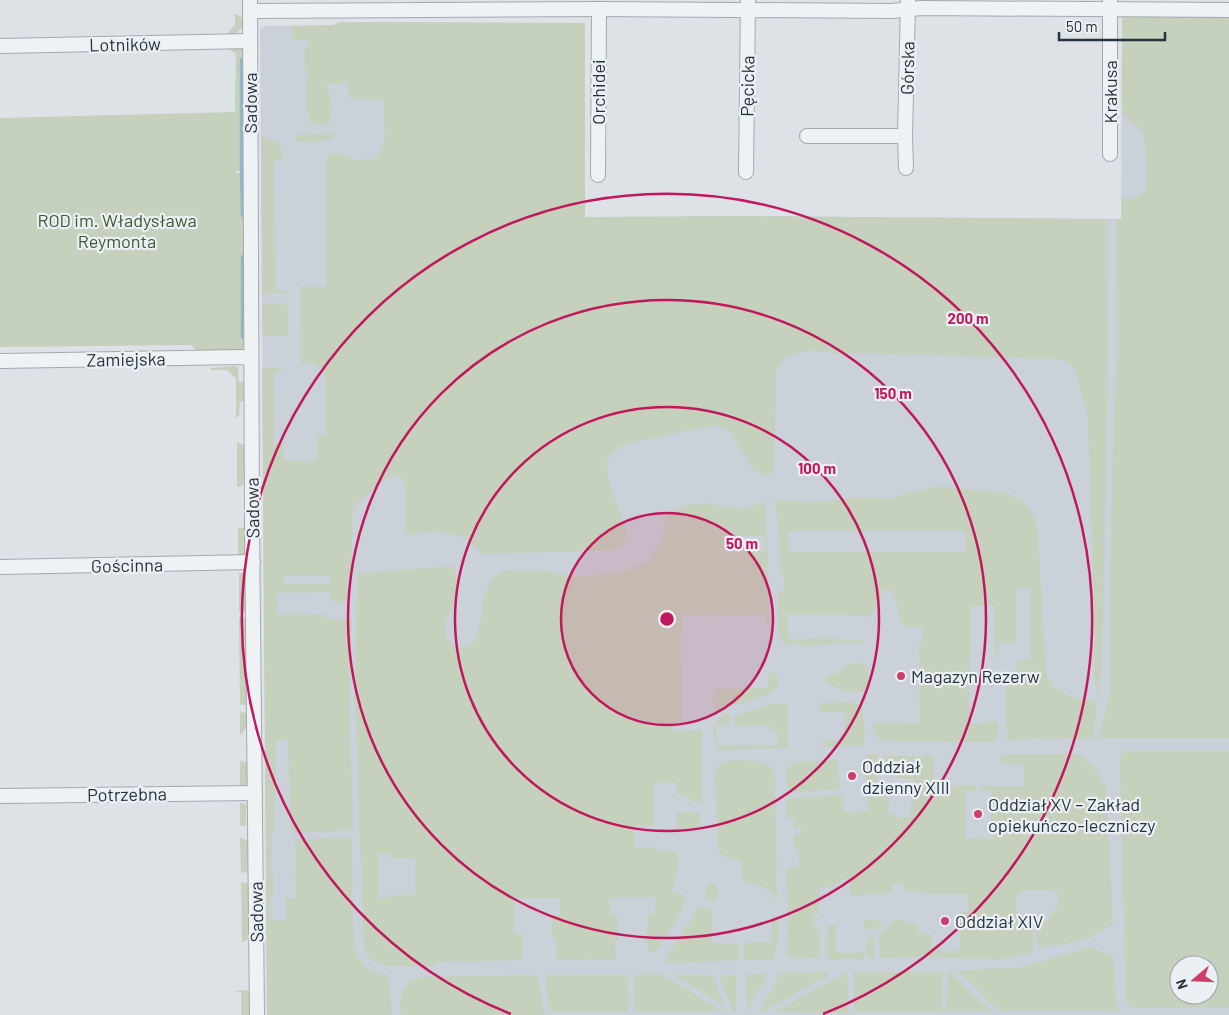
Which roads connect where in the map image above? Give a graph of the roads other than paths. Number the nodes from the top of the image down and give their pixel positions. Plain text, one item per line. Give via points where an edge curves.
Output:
1 (908, 4) edge
2 (1110, 4) edge
3 (250, 5) edge
4 (748, 5) edge
5 (599, 9) junction
6 (1229, 10) edge
7 (250, 40) junction
8 (0, 46) edge
9 (807, 136) dead end
10 (905, 136) junction
11 (1110, 154) dead end
12 (906, 168) dead end
13 (746, 172) dead end
14 (598, 175) dead end
15 (251, 358) junction
16 (0, 360) edge
17 (253, 562) junction
18 (0, 567) edge
19 (255, 793) junction
20 (0, 796) edge
21 (257, 1015) edge

1 - 2 street
1 - 4 street via 892,11
1 - 10 street, Górska
2 - 6 street
2 - 11 street, Krakusa
3 - 5 street
3 - 7 street, Sadowa
4 - 5 street
4 - 13 street, Pęcicka
5 - 14 street, Orchidei
7 - 8 street, Lotników
7 - 15 street, Sadowa
9 - 10 street
10 - 12 street, Górska
15 - 16 street, Zamiejska
15 - 17 street, Sadowa
17 - 18 street, Gościnna
17 - 19 street, Sadowa
19 - 20 street, Potrzebna
19 - 21 street, Sadowa

